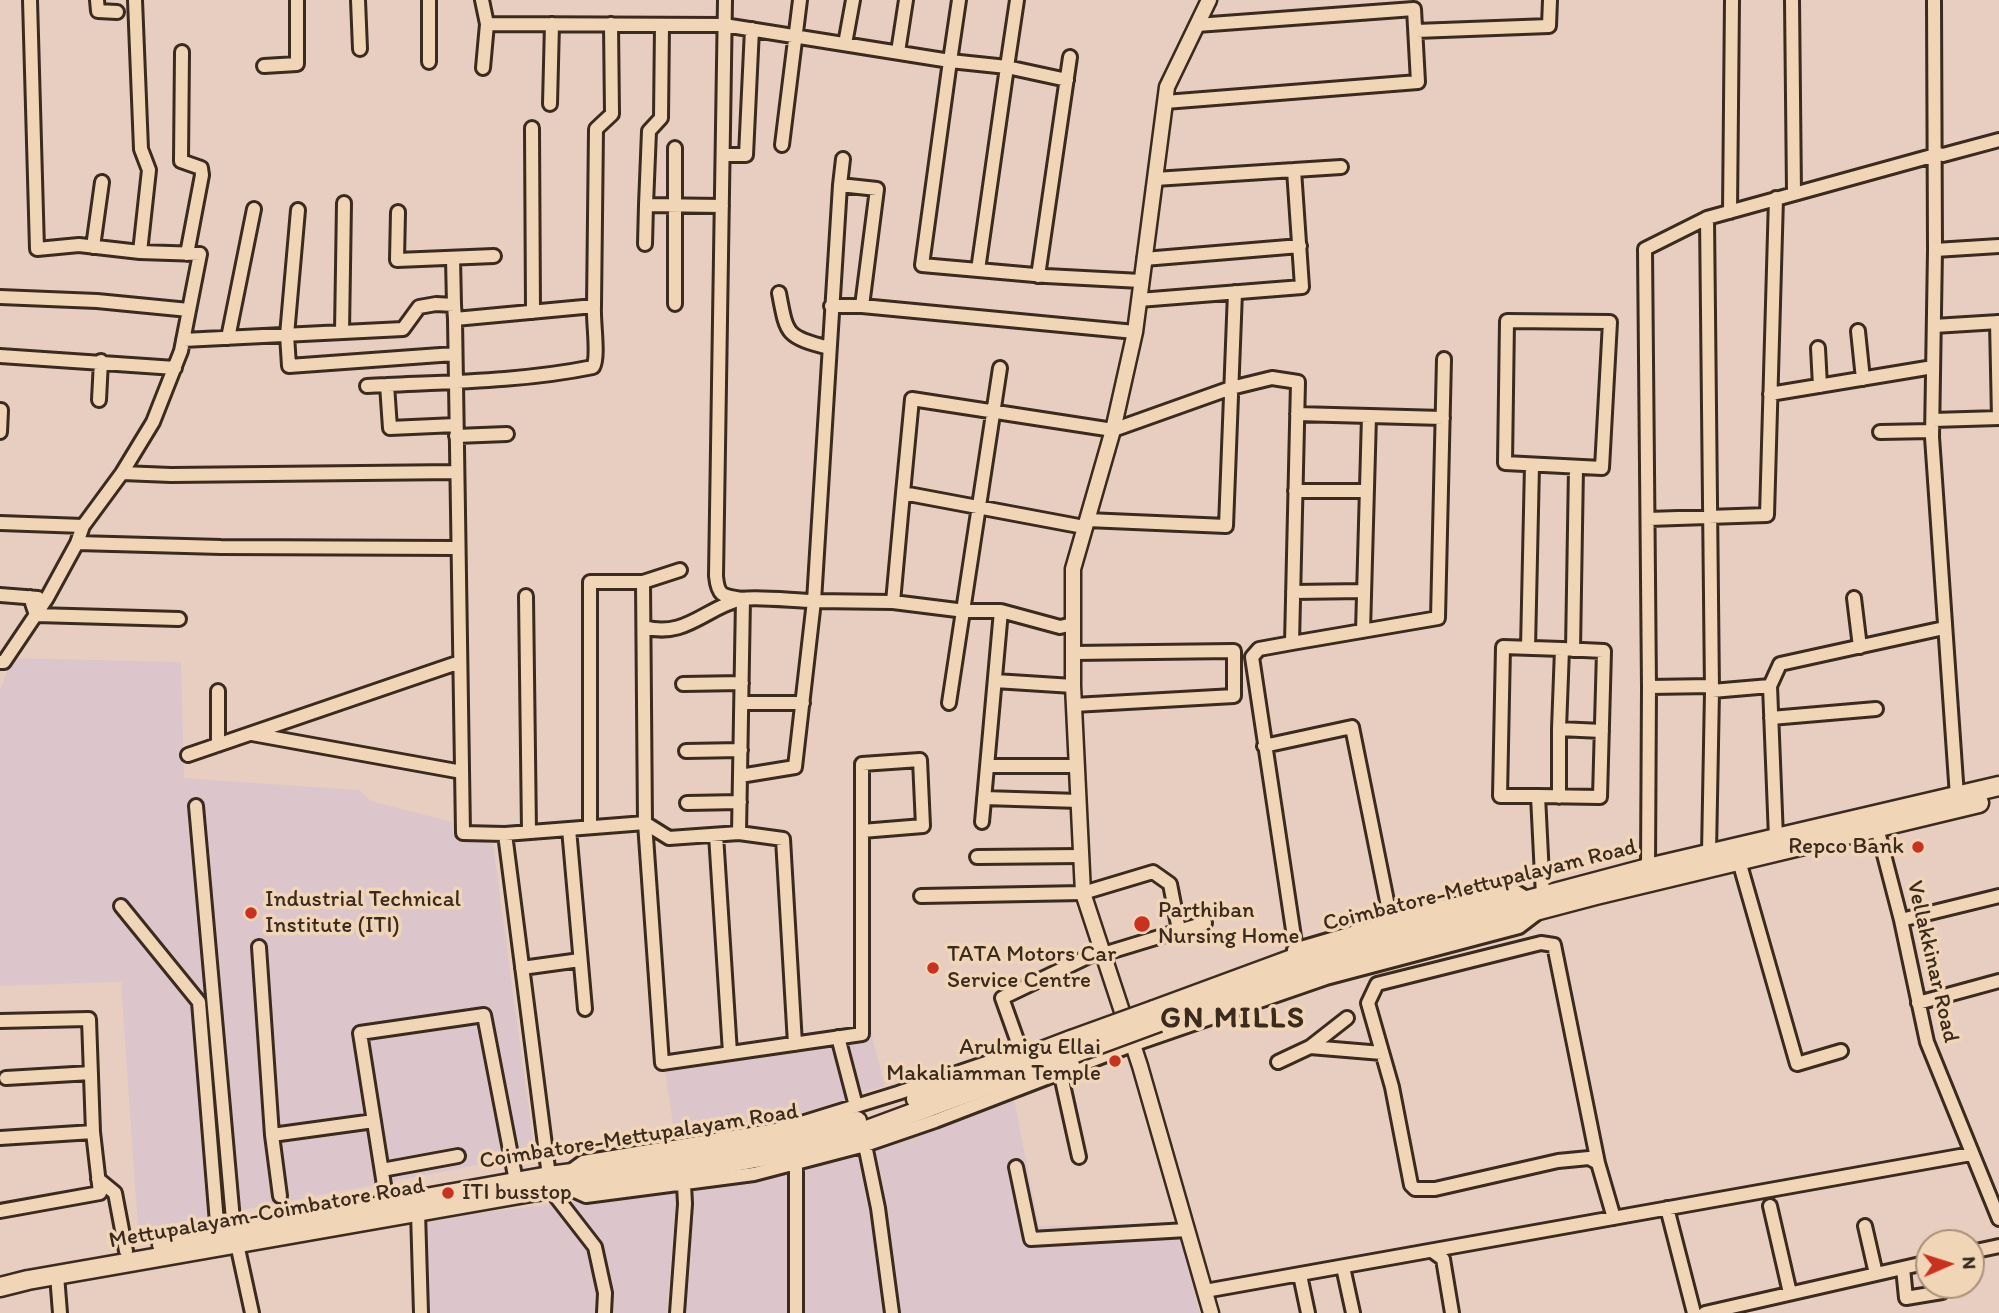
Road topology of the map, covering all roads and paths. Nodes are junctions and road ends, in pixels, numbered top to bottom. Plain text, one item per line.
1 (30, 0) edge
2 (97, 0) edge
3 (135, 0) edge
4 (297, 0) edge
5 (358, 0) edge
6 (429, 0) edge
7 (482, 0) edge
8 (725, 0) edge
9 (800, 0) edge
10 (853, 0) edge
11 (906, 0) edge
12 (959, 0) edge
13 (1017, 0) edge
14 (1209, 0) edge
15 (1550, 0) edge
16 (1732, 0) edge
17 (1792, 0) edge
18 (1934, 0) edge
19 (117, 12) dead end
20 (487, 24) junction
21 (552, 24) junction
22 (611, 24) junction
23 (662, 25) junction
24 (724, 25) junction
25 (1197, 25) junction
26 (752, 29) junction
27 (1416, 31) junction
28 (794, 36) junction
29 (845, 44) junction
30 (360, 49) dead end
31 (182, 52) dead end
32 (898, 52) junction
33 (1070, 57) dead end
34 (950, 61) junction
35 (429, 62) dead end
36 (264, 66) dead end
37 (1006, 67) junction
38 (483, 68) dead end
39 (1067, 80) junction
40 (1165, 102) junction
41 (550, 104) dead end
42 (532, 128) dead end
43 (1999, 138) edge
44 (782, 145) dead end
45 (675, 148) dead end
46 (1936, 154) junction
47 (723, 155) junction
48 (843, 159) dead end
49 (1341, 167) dead end
50 (1294, 170) junction
51 (1155, 179) junction
52 (102, 182) dead end
53 (840, 185) junction
54 (1794, 192) junction
55 (1776, 198) junction
56 (344, 203) dead end
57 (646, 205) junction
58 (675, 205) junction
59 (722, 206) junction
60 (254, 209) dead end
61 (298, 210) dead end
62 (398, 212) dead end
63 (1730, 212) junction
64 (1707, 218) junction
65 (645, 244) dead end
66 (1300, 246) junction
67 (1999, 246) edge
68 (93, 247) junction
69 (1935, 250) junction
70 (140, 252) junction
71 (187, 254) junction
72 (495, 257) dead end
73 (453, 258) junction
74 (1144, 259) junction
75 (978, 270) junction
76 (1038, 276) junction
77 (1141, 281) junction
78 (1235, 292) junction
79 (779, 293) dead end
80 (0, 297) edge
81 (1139, 300) junction
82 (675, 304) dead end
83 (454, 305) junction
84 (594, 306) junction
85 (831, 306) junction
86 (862, 306) junction
87 (189, 310) junction
88 (533, 312) junction
89 (455, 319) junction
90 (1998, 322) edge
91 (1934, 326) junction
92 (1858, 331) dead end
93 (342, 332) junction
94 (1135, 332) junction
95 (287, 335) junction
96 (228, 338) junction
97 (183, 340) junction
98 (829, 348) junction
99 (1818, 348) dead end
100 (454, 354) junction
101 (0, 356) edge
102 (1444, 359) dead end
103 (1237, 360) dead end
104 (101, 361) junction
105 (1933, 367) junction
106 (175, 368) junction
107 (1000, 368) dead end
108 (1863, 379) junction
109 (455, 381) junction
110 (387, 385) junction
111 (367, 386) dead end
112 (1820, 386) junction
113 (1231, 388) junction
114 (1770, 394) junction
115 (99, 400) dead end
116 (1, 410) edge
117 (994, 411) junction
118 (1297, 414) junction
119 (1369, 416) junction
120 (1443, 418) junction
121 (1932, 426) junction
122 (1113, 430) junction
123 (456, 431) junction
124 (0, 432) edge
125 (1880, 432) dead end
126 (507, 433) dead end
127 (1532, 465) junction
128 (1576, 467) junction
129 (457, 472) junction
130 (122, 473) junction
131 (1295, 491) junction
132 (1367, 491) junction
133 (903, 493) junction
134 (977, 507) junction
135 (1710, 517) junction
136 (1648, 519) junction
137 (0, 523) edge
138 (1086, 523) junction
139 (83, 537) junction
140 (458, 548) junction
141 (680, 570) dead end
142 (643, 582) junction
143 (1364, 591) junction
144 (1293, 592) junction
145 (0, 596) edge
146 (526, 596) dead end
147 (30, 597) junction
148 (47, 598) junction
149 (1854, 598) dead end
150 (743, 599) junction
151 (814, 601) junction
152 (893, 602) junction
153 (965, 611) junction
154 (1001, 611) junction
155 (36, 615) junction
156 (179, 619) dead end
157 (1073, 624) junction
158 (644, 627) junction
159 (1944, 628) junction
160 (1363, 631) junction
161 (1292, 643) junction
162 (1860, 647) junction
163 (1528, 648) junction
164 (1568, 650) junction
165 (1073, 653) junction
166 (0, 662) edge
167 (460, 662) junction
168 (995, 681) junction
169 (742, 683) junction
170 (683, 684) dead end
171 (1073, 686) junction
172 (1770, 686) junction
173 (1649, 687) junction
174 (1712, 689) junction
175 (218, 691) dead end
176 (741, 703) junction
177 (803, 703) junction
178 (949, 703) dead end
179 (1074, 705) junction
180 (1876, 709) dead end
181 (1771, 718) junction
182 (1559, 729) junction
183 (1602, 731) junction
184 (252, 733) junction
185 (218, 745) junction
186 (1265, 746) junction
187 (741, 750) junction
188 (686, 751) dead end
189 (188, 755) dead end
190 (987, 766) junction
191 (1077, 766) junction
192 (462, 772) junction
193 (740, 776) junction
194 (1999, 786) edge
195 (1538, 796) junction
196 (1957, 796) junction
197 (1559, 797) junction
198 (984, 798) junction
199 (1999, 798) edge
200 (1079, 801) junction
201 (740, 802) junction
202 (687, 803) dead end
203 (196, 806) dead end
204 (982, 822) dead end
205 (1876, 822) junction
206 (645, 823) junction
207 (590, 827) junction
208 (569, 829) junction
209 (862, 831) junction
210 (528, 832) junction
211 (739, 833) junction
212 (505, 834) junction
213 (716, 835) junction
214 (1776, 838) junction
215 (1709, 853) junction
216 (1081, 856) junction
217 (977, 857) dead end
218 (1739, 861) junction
219 (1648, 868) junction
220 (1083, 893) junction
221 (920, 896) dead end
222 (1999, 896) edge
223 (1537, 901) junction
224 (121, 906) dead end
225 (1901, 920) junction
226 (1391, 921) junction
227 (1205, 923) dead end
228 (1178, 930) junction
229 (259, 947) dead end
230 (1296, 950) junction
231 (1102, 952) junction
232 (580, 960) junction
233 (522, 968) junction
234 (1999, 981) edge
235 (1917, 1003) junction
236 (584, 1009) dead end
237 (1122, 1016) junction
238 (1347, 1018) dead end
239 (0, 1021) edge
240 (838, 1037) junction
241 (795, 1044) junction
242 (1132, 1045) junction
243 (1310, 1047) junction
244 (1020, 1051) junction
245 (1841, 1051) dead end
246 (730, 1053) junction
247 (1382, 1053) junction
248 (1278, 1062) dead end
249 (1060, 1071) junction
250 (91, 1073) junction
251 (6, 1078) dead end
252 (856, 1106) junction
253 (374, 1121) junction
254 (93, 1132) junction
255 (272, 1135) junction
256 (0, 1138) edge
257 (865, 1145) junction
258 (1971, 1154) junction
259 (458, 1156) dead end
260 (1079, 1157) dead end
261 (1598, 1163) junction
262 (796, 1164) junction
263 (1016, 1167) dead end
264 (382, 1170) junction
265 (98, 1179) junction
266 (516, 1181) junction
267 (558, 1181) junction
268 (684, 1184) junction
269 (280, 1196) dead end
270 (387, 1204) junction
271 (1770, 1206) dead end
272 (1667, 1208) junction
273 (0, 1211) edge
274 (418, 1212) junction
275 (1614, 1218) junction
276 (1999, 1219) edge
277 (1865, 1226) dead end
278 (1187, 1230) junction
279 (230, 1237) junction
280 (126, 1251) junction
281 (1432, 1251) junction
282 (1915, 1265) edge
283 (1343, 1267) junction
284 (1903, 1268) junction
285 (1876, 1274) junction
286 (57, 1275) junction
287 (0, 1276) edge
288 (1300, 1276) junction
289 (0, 1287) edge
290 (1205, 1291) junction
291 (1790, 1293) junction
292 (1915, 1296) edge
293 (60, 1313) edge
294 (252, 1313) edge
295 (421, 1313) edge
296 (604, 1313) edge
297 (677, 1313) edge
298 (796, 1313) edge
299 (892, 1313) edge
300 (1211, 1313) edge
301 (1308, 1313) edge
302 (1353, 1313) edge
303 (1452, 1313) edge
304 (1693, 1313) edge
305 (1704, 1313) edge

1 - 68 street
2 - 19 street
3 - 70 street
4 - 36 street
5 - 30 street
6 - 35 street
7 - 20 street
8 - 24 street
9 - 28 street
10 - 29 street
11 - 32 street
12 - 34 street
13 - 37 street
14 - 25 main road
15 - 27 street
16 - 63 street
17 - 54 street
18 - 46 street
20 - 21 street
20 - 38 street
21 - 22 street
21 - 41 street
22 - 23 street
22 - 84 street
23 - 24 street
23 - 57 street
24 - 26 street
24 - 47 street
25 - 27 street
25 - 40 main road
26 - 28 street
26 - 47 street
27 - 40 street
28 - 29 street
28 - 44 street
29 - 32 street
31 - 71 street
32 - 34 street
33 - 39 street
34 - 37 street
34 - 75 street
37 - 39 street
37 - 75 street
39 - 76 street
40 - 51 main road
42 - 88 street
43 - 46 street
45 - 58 street
46 - 54 street
46 - 69 street
47 - 59 street
48 - 53 street
49 - 50 street
50 - 51 street
50 - 66 street
51 - 74 main road
52 - 68 street
53 - 85 street
53 - 86 street
54 - 55 street
55 - 63 street
55 - 114 street
56 - 93 street
57 - 58 street
57 - 65 street
58 - 59 street
58 - 82 street
59 - 150 street
60 - 96 street
61 - 95 street
62 - 73 street
63 - 64 street
64 - 135 street
64 - 136 street
66 - 74 street
66 - 78 street
67 - 69 street
68 - 70 street
69 - 91 street
70 - 71 street
71 - 87 street
72 - 73 street
73 - 83 street
74 - 77 main road
75 - 76 street
76 - 77 street
77 - 81 main road
78 - 81 street
78 - 113 street
79 - 98 street
80 - 87 street
81 - 94 main road
83 - 89 street
83 - 93 street
84 - 88 street
84 - 109 street
85 - 86 street
85 - 98 street
86 - 94 street
87 - 97 street
88 - 89 street
89 - 100 street
90 - 91 street
90 - 121 street
91 - 105 street
92 - 108 street
93 - 95 street
94 - 122 main road
95 - 96 street
95 - 100 street
96 - 97 street
97 - 106 street
98 - 151 street
99 - 112 street
100 - 109 street
101 - 104 street
102 - 120 street
103 - 113 street
104 - 106 street
104 - 115 street
105 - 108 street
105 - 121 street
106 - 130 street
107 - 117 street
108 - 112 street
109 - 110 street
109 - 123 street
110 - 111 street
110 - 123 street
112 - 114 street
113 - 118 street
113 - 122 street
113 - 138 street
114 - 135 street
116 - 124 street
117 - 122 street
117 - 133 street
117 - 134 street
118 - 119 street
118 - 131 street
119 - 120 street
119 - 132 street
120 - 160 street
121 - 125 street
121 - 159 street
122 - 138 main road
123 - 126 street
123 - 129 street
127 - 128 street
127 - 128 street
127 - 163 street
128 - 164 street
129 - 130 street
129 - 140 street
130 - 139 street
131 - 132 street
131 - 144 street
132 - 143 street
133 - 134 street
133 - 152 street
134 - 138 street
134 - 153 street
135 - 136 street
135 - 174 street
136 - 173 street
137 - 139 street
138 - 157 main road
139 - 140 street
139 - 148 street
140 - 167 street
141 - 142 street
142 - 158 street
142 - 207 street
143 - 144 street
143 - 160 street
144 - 161 street
145 - 147 street
146 - 210 street
147 - 148 street
147 - 155 street
148 - 155 street
149 - 162 street
150 - 151 street
150 - 158 street
150 - 169 street
151 - 152 street
151 - 177 street
152 - 153 street
153 - 154 street
153 - 178 street
154 - 157 street
154 - 168 street
155 - 156 street
155 - 166 street
157 - 165 main road
158 - 206 street
159 - 162 street
159 - 196 street
160 - 161 street
161 - 186 street
162 - 172 street
163 - 164 street
163 - 195 street
164 - 182 street
164 - 183 street
165 - 171 main road
165 - 179 street
167 - 184 street
167 - 192 street
168 - 171 street
168 - 190 street
169 - 170 street
169 - 176 street
171 - 179 main road
172 - 174 street
172 - 181 street
173 - 174 street
173 - 219 street
174 - 215 street
175 - 185 street
176 - 177 street
176 - 187 street
177 - 193 street
179 - 191 main road
180 - 181 street
181 - 214 street
182 - 183 street
182 - 197 street
183 - 197 street
184 - 185 street
184 - 192 street
185 - 189 street
186 - 226 street
186 - 230 street
187 - 188 street
187 - 193 street
190 - 191 street
190 - 198 street
191 - 200 main road
192 - 212 street
193 - 201 street
194 - 196 highway, Coimbatore-Mettupalayam Road
195 - 197 street
195 - 223 street
196 - 205 highway, Coimbatore-Mettupalayam Road
198 - 200 street
198 - 204 street
199 - 205 highway, Mettupalayam-Coimbatore Road
200 - 216 main road
201 - 202 street
201 - 211 street
203 - 279 street
205 - 214 highway, Coimbatore-Mettupalayam Road
205 - 218 highway, Mettupalayam-Coimbatore Road
205 - 225 street, Vellakkinar Road
206 - 207 street
206 - 213 street
206 - 246 street
207 - 208 street
208 - 210 street
208 - 232 street
209 - 209 street
209 - 240 street
210 - 212 street
211 - 213 street
211 - 241 street
212 - 233 street
213 - 246 street
214 - 215 highway, Coimbatore-Mettupalayam Road
215 - 219 highway, Coimbatore-Mettupalayam Road
216 - 217 street
216 - 220 main road
218 - 223 highway, Mettupalayam-Coimbatore Road
218 - 245 street
219 - 223 highway, Coimbatore-Mettupalayam Road
220 - 221 street
220 - 228 street
220 - 231 main road
222 - 225 street
223 - 226 street
223 - 242 street
223 - 267 highway, Mettupalayam-Coimbatore Road, bridge
224 - 279 street
225 - 235 street, Vellakkinar Road
226 - 230 street
227 - 228 street
228 - 231 street
229 - 255 street
230 - 237 street
231 - 237 main road
231 - 244 street
232 - 233 street
232 - 236 street
233 - 267 street
234 - 235 street
235 - 258 street, Vellakkinar Road
237 - 242 main road
237 - 244 street
238 - 243 street
239 - 250 street
240 - 241 street
240 - 252 street
241 - 246 street
242 - 249 street
242 - 278 main road
243 - 247 street
243 - 248 street
244 - 252 street
247 - 261 street
247 - 261 street
249 - 257 street
249 - 260 street
250 - 251 street
250 - 254 street
252 - 267 street
253 - 255 street
253 - 264 street
253 - 266 street
254 - 256 street
254 - 265 street
255 - 269 street
257 - 262 street
257 - 299 street
258 - 272 street
258 - 276 street, Vellakkinar Road
259 - 264 street
261 - 275 street
262 - 268 street
262 - 298 street
263 - 278 street
264 - 270 street
265 - 273 street
265 - 280 street
266 - 267 highway, Coimbatore-Mettupalayam Road
266 - 270 highway, Coimbatore-Mettupalayam Road
267 - 268 street
267 - 274 highway, Mettupalayam-Coimbatore Road
267 - 296 street
268 - 297 street
270 - 279 highway, Coimbatore-Mettupalayam Road
271 - 291 street
272 - 275 street
272 - 304 street
274 - 279 highway, Mettupalayam-Coimbatore Road
274 - 295 street
275 - 281 street
277 - 285 street
278 - 290 main road
279 - 280 highway, Coimbatore-Mettupalayam Road
279 - 286 highway, Mettupalayam-Coimbatore Road
279 - 294 street
280 - 287 highway, Coimbatore-Mettupalayam Road
281 - 283 street
281 - 303 street
282 - 284 street
283 - 288 street
283 - 302 street
284 - 285 street
284 - 292 street
285 - 291 street
286 - 289 highway, Mettupalayam-Coimbatore Road
286 - 293 street
288 - 290 street
288 - 301 street
290 - 300 main road
291 - 305 street

